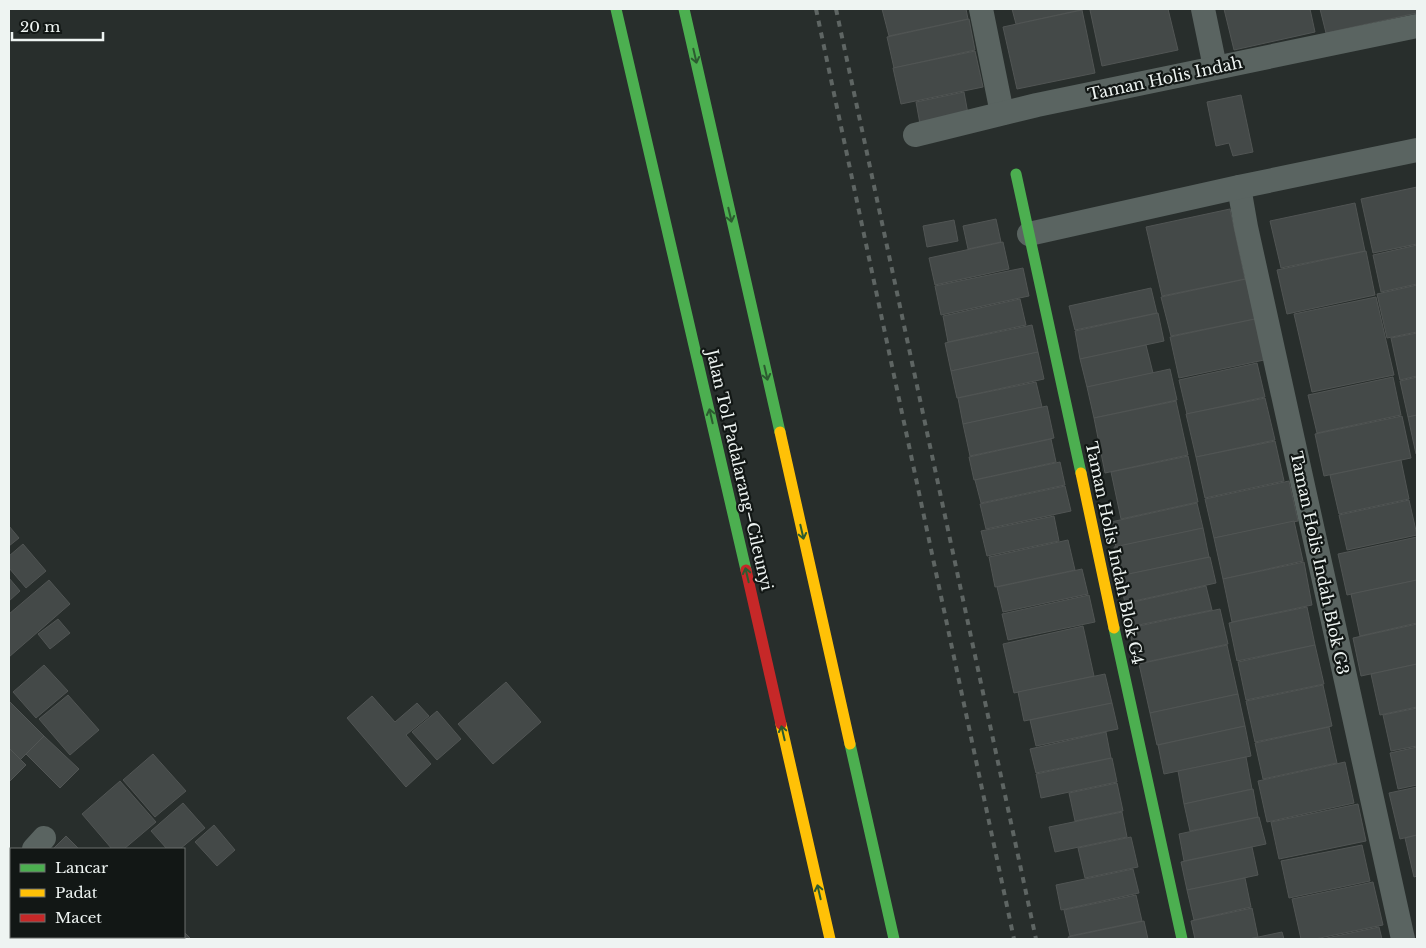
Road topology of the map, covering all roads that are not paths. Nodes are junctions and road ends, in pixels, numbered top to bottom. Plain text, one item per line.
1 (616, 9) edge
2 (684, 9) edge
3 (980, 9) edge
4 (1204, 9) edge
5 (1417, 26) edge
6 (1216, 67) junction
7 (1002, 113) junction
8 (915, 135) dead end
9 (1417, 150) edge
10 (1016, 174) dead end
11 (1239, 187) junction
12 (1029, 234) junction
13 (830, 939) edge
14 (894, 939) edge
15 (1182, 939) edge
16 (1403, 939) edge

13 -> 1 main road, Jalan Tol Padalarang–Cileunyi
2 -> 14 main road
3 - 7 street
4 - 6 street
5 - 6 street, Taman Holis Indah
6 - 7 street, Taman Holis Indah
7 - 8 street, Taman Holis Indah
9 - 11 street
10 - 12 main road, Taman Holis Indah Blok G4
11 - 12 street
11 - 16 street, Taman Holis Indah Blok G3
12 - 15 main road, Taman Holis Indah Blok G4

